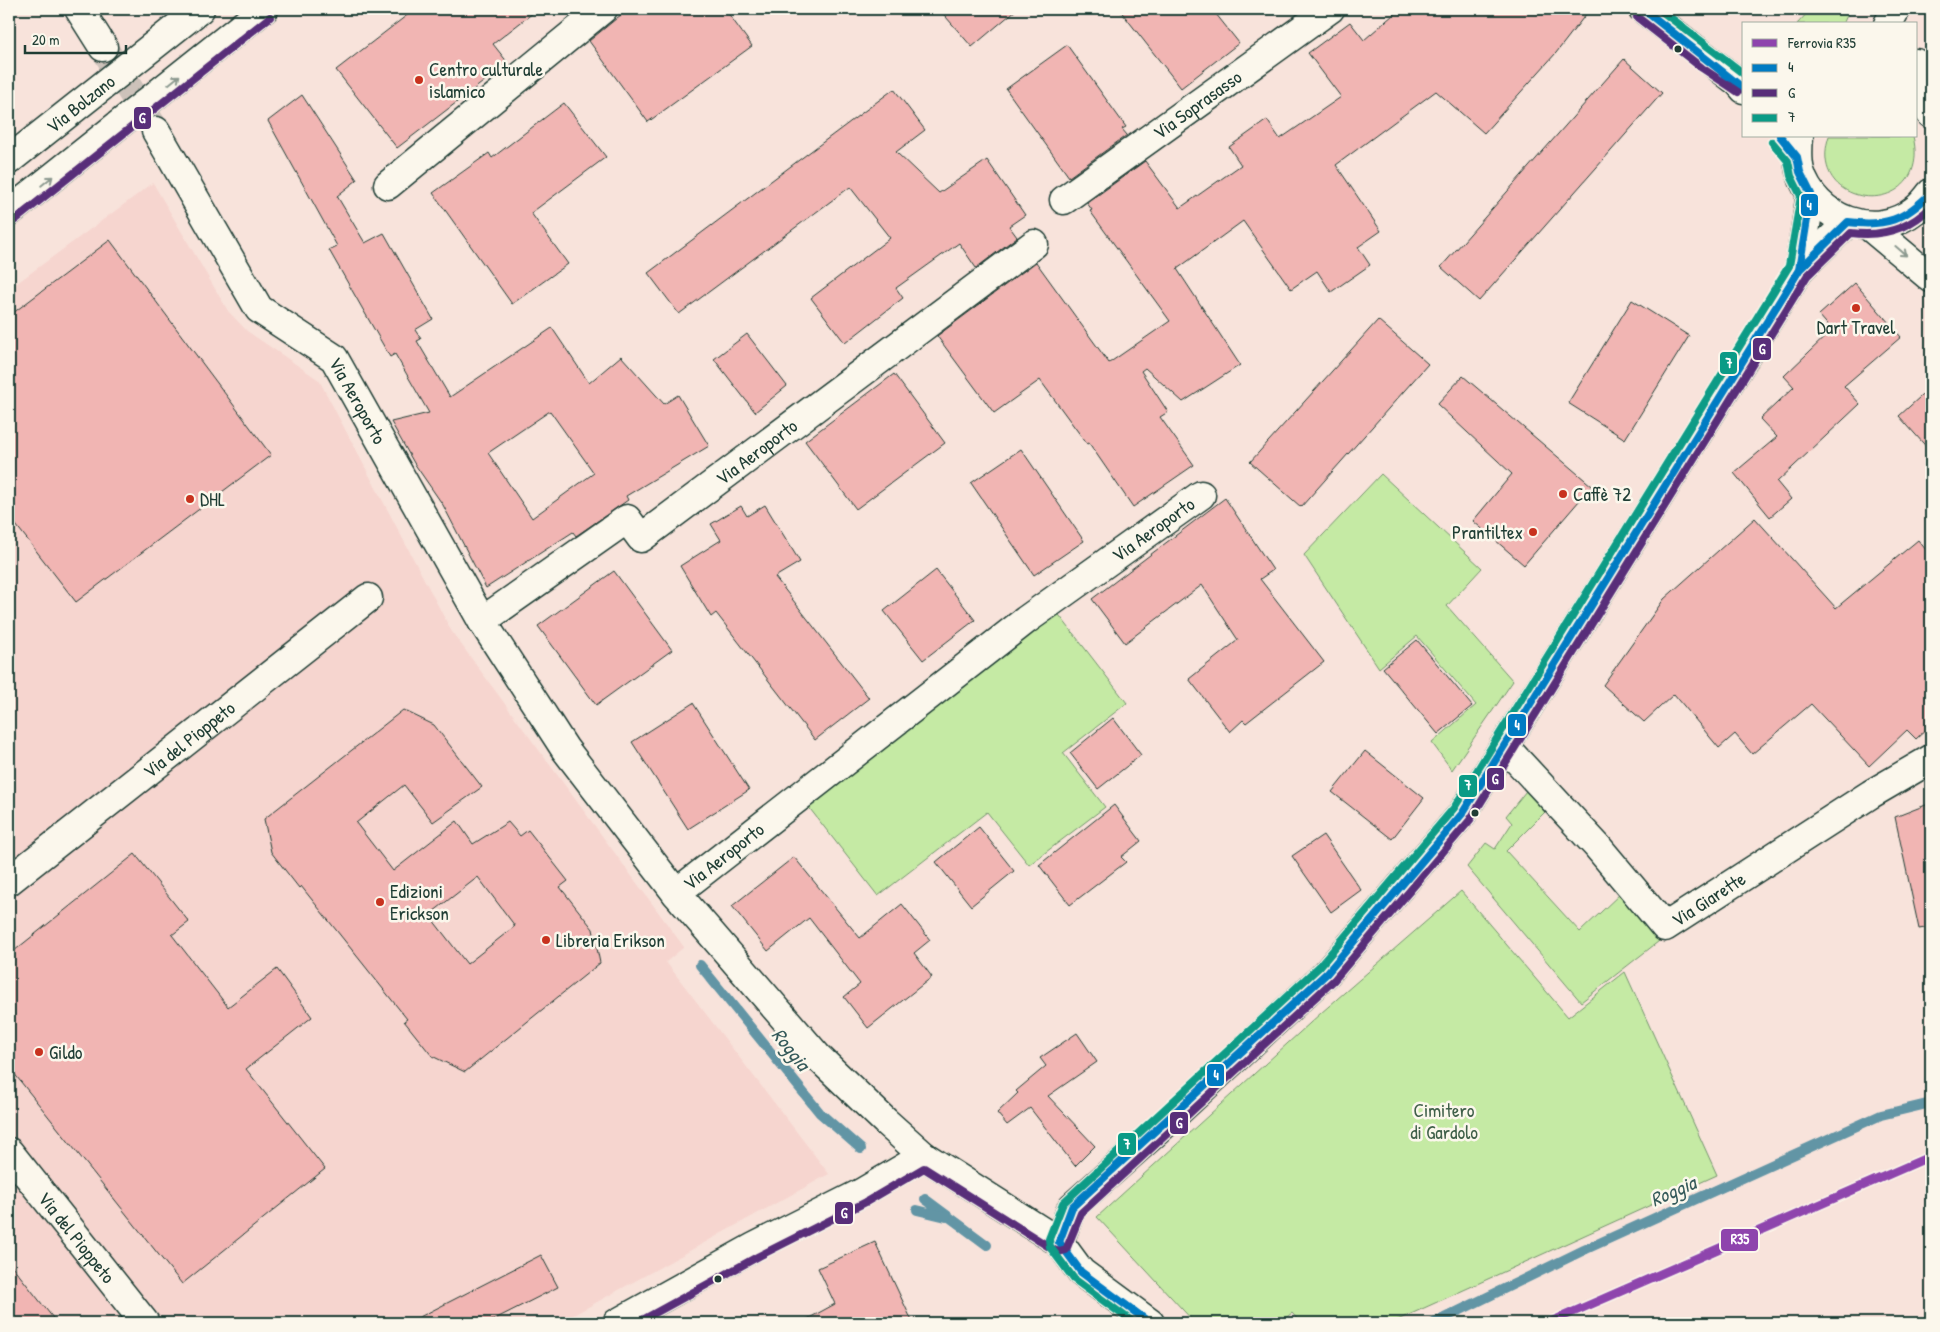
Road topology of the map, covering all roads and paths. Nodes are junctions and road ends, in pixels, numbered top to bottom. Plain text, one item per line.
1 (79, 9) edge
2 (200, 9) edge
3 (264, 9) edge
4 (603, 9) edge
5 (1330, 9) edge
6 (1643, 9) edge
7 (1896, 9) edge
8 (1906, 9) edge
9 (1889, 22) edge
10 (1909, 22) edge
11 (103, 47) tunnel mouth
12 (1918, 74) edge
13 (1742, 86) edge
14 (1924, 105) edge
15 (156, 131) tunnel mouth
16 (1783, 138) edge
17 (1798, 147) edge
18 (9, 160) edge
19 (388, 185) dead end
20 (1931, 193) edge
21 (1811, 194) junction
22 (1064, 200) dead end
23 (9, 212) edge
24 (1858, 224) junction
25 (1034, 244) dead end
26 (1799, 270) junction
27 (1931, 278) edge
28 (1201, 494) dead end
29 (368, 598) dead end
30 (482, 621) junction
31 (1504, 746) junction
32 (1931, 759) edge
33 (9, 881) edge
34 (676, 893) junction
35 (9, 1152) edge
36 (924, 1156) junction
37 (1059, 1242) junction
38 (145, 1323) edge
39 (617, 1323) edge
40 (1150, 1323) edge

1 - 11 street
2 - 18 street, Via Bolzano
23 -> 3 street
4 - 19 street
5 - 22 street, Via Soprasasso
6 - 13 street
7 - 9 street
8 - 10 street
12 - 14 street
15 - 30 street, Via Aeroporto
16 - 17 street
17 - 21 street
20 - 24 street
21 - 24 street
21 - 26 street
24 - 26 street
24 -> 27 street
25 - 30 street, Via Aeroporto
26 - 31 street
28 - 34 street, Via Aeroporto
29 - 33 street, Via del Pioppeto
30 - 34 street, Via Aeroporto
31 - 32 street, Via Giarette
31 - 37 street
34 - 36 street, Via Aeroporto
35 - 38 street, Via del Pioppeto
36 - 37 street, Via Aeroporto
36 - 39 street
37 - 40 street, Via Aeroporto

